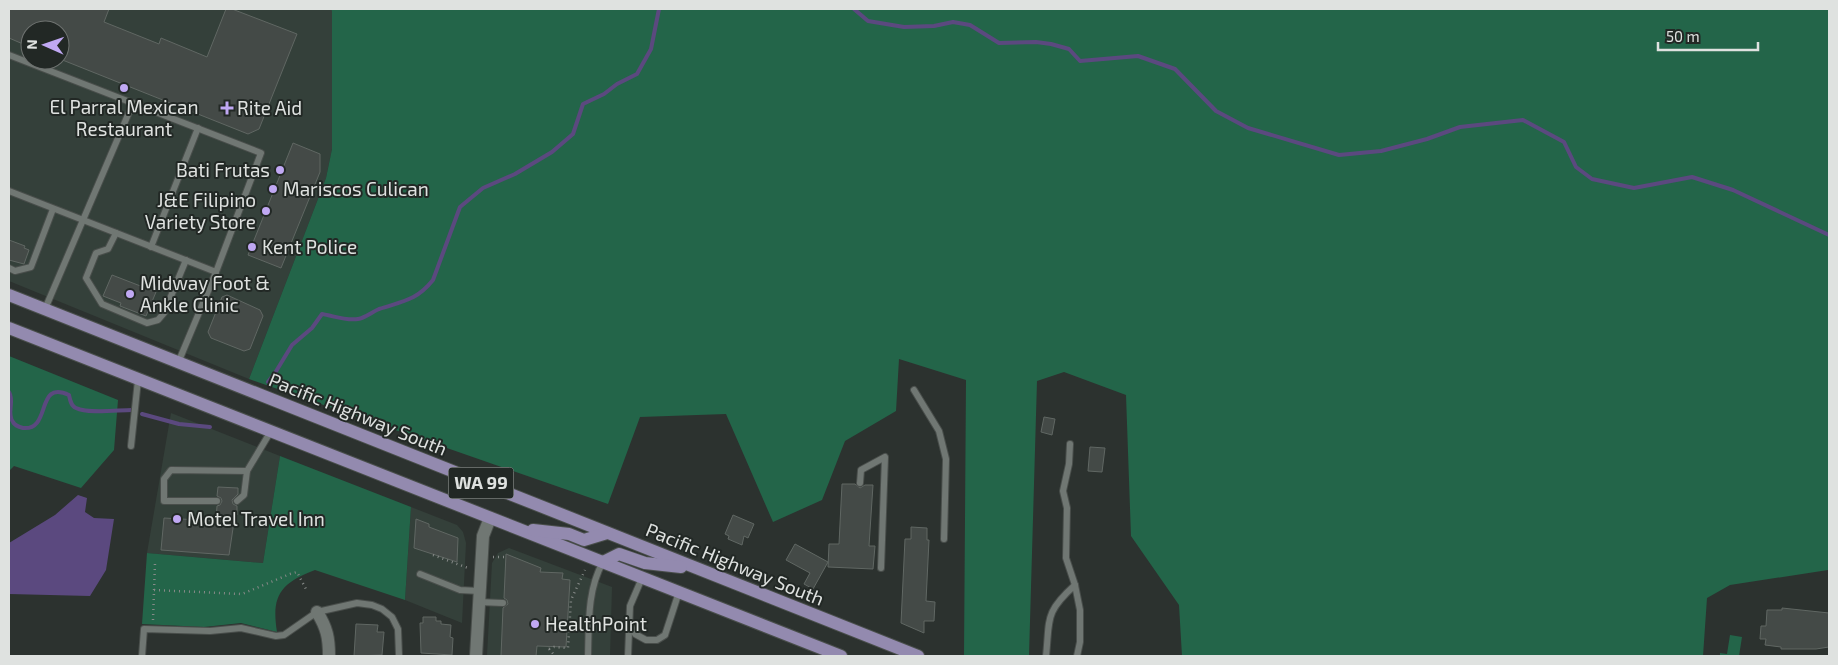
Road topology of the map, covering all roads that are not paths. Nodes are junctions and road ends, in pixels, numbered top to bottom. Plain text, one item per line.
1 (9, 55) edge
2 (133, 103) junction
3 (198, 128) junction
4 (9, 191) edge
5 (53, 209) junction
6 (83, 221) junction
7 (116, 233) junction
8 (151, 247) junction
9 (186, 260) junction
10 (9, 268) edge
11 (216, 272) junction
12 (9, 295) edge
13 (45, 309) junction
14 (9, 328) edge
15 (178, 363) junction
16 (138, 380) junction
17 (914, 390) dead end
18 (271, 432) junction
19 (1070, 444) dead end
20 (131, 446) dead end
21 (247, 471) junction
22 (860, 483) dead end
23 (217, 502) dead end
24 (237, 502) dead end
25 (490, 518) junction
26 (516, 528) junction
27 (607, 533) junction
28 (944, 539) dead end
29 (602, 562) junction
30 (881, 568) dead end
31 (696, 569) junction
32 (420, 574) dead end
33 (642, 578) junction
34 (1075, 585) junction
35 (679, 592) junction
36 (479, 596) junction
37 (504, 603) dead end
38 (317, 612) junction
39 (629, 622) junction
40 (142, 656) edge
41 (329, 656) edge
42 (400, 656) edge
43 (476, 656) edge
44 (588, 656) edge
45 (628, 656) edge
46 (842, 656) edge
47 (918, 656) edge
48 (1046, 656) edge
49 (1077, 656) edge

1 - 2 lane
2 - 3 lane
2 - 6 lane
3 - 8 lane
3 - 11 lane
4 - 5 lane
5 - 6 lane
5 - 10 lane
6 - 7 lane
6 - 13 lane
7 - 8 lane
7 - 9 lane
8 - 9 lane
9 - 11 lane
11 - 15 lane
12 - 13 main road, Pacific Highway South / WA 99
13 - 15 main road, Pacific Highway South / WA 99
14 - 16 main road, WA 99
15 - 27 main road, Pacific Highway South / WA 99
16 - 18 main road, WA 99
16 - 20 lane
17 - 28 lane
18 - 21 lane
18 - 25 main road, WA 99
19 - 34 lane
21 - 23 lane
21 - 24 lane
22 - 30 lane
25 - 26 main road, WA 99
25 - 36 street
26 - 27 main road
26 - 29 main road, WA 99
27 - 31 main road, Pacific Highway South / WA 99
29 - 31 main road
29 - 33 main road, WA 99
29 - 44 lane
31 - 47 main road, Pacific Highway South / WA 99
32 - 36 lane
33 - 35 main road, WA 99
33 - 39 lane
34 - 48 lane
34 - 49 lane
35 - 39 lane
35 - 46 main road, WA 99
36 - 37 lane
36 - 43 street
38 - 40 lane
38 - 41 street
38 - 42 lane
39 - 45 lane

